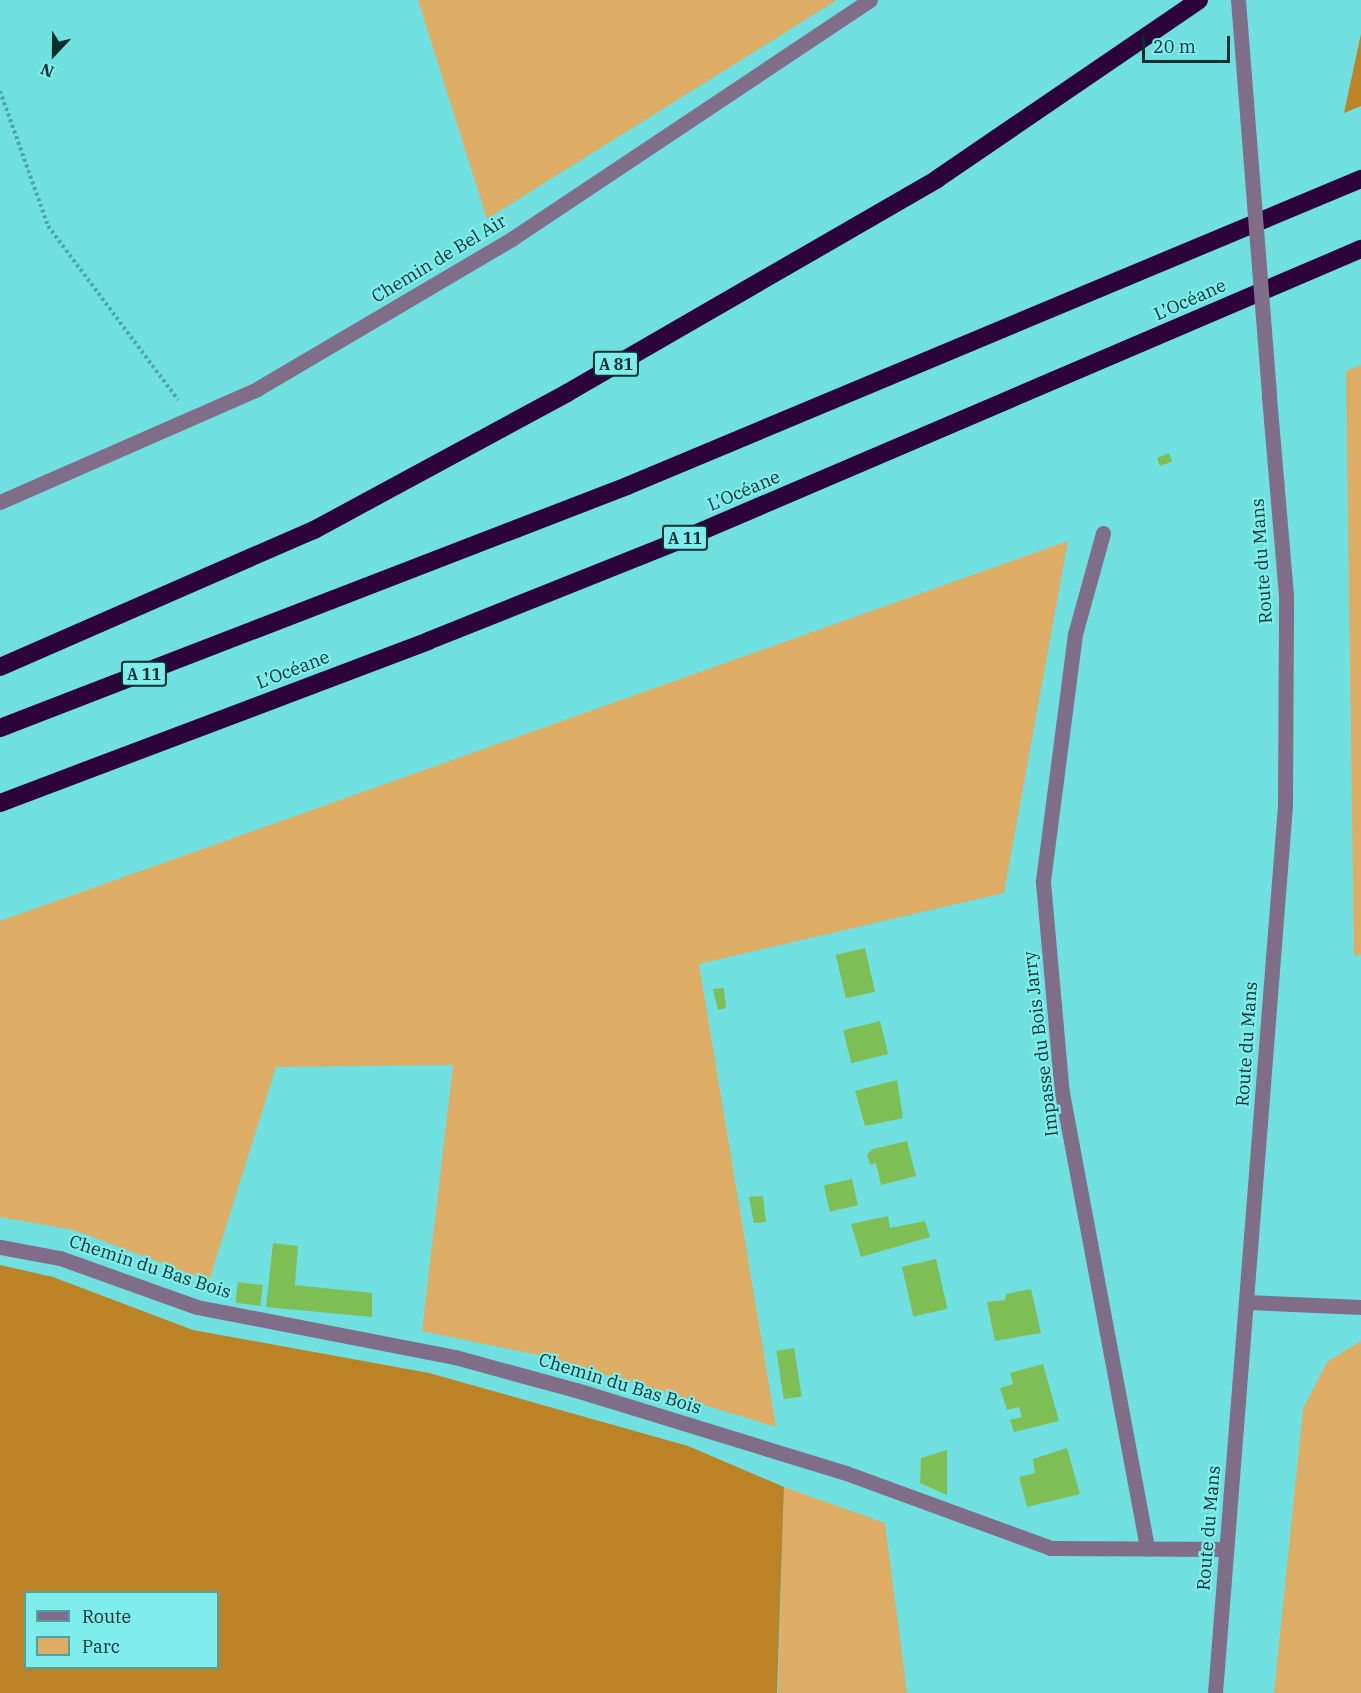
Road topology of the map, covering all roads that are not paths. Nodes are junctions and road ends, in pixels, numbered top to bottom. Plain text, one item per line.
1 (870, 0) edge
2 (1198, 0) edge
3 (1238, 0) edge
4 (1361, 179) edge
5 (1361, 249) edge
6 (0, 501) edge
7 (1103, 533) dead end
8 (0, 667) edge
9 (0, 728) edge
10 (0, 803) edge
11 (0, 1247) edge
12 (1247, 1302) junction
13 (1361, 1307) edge
14 (1147, 1548) junction
15 (1226, 1549) junction
16 (1215, 1693) edge

1 - 6 street, Chemin de Bel Air
2 - 8 highway, A 81
3 - 12 street, Route du Mans, bridge
4 - 9 highway, A 11
5 - 10 highway, L’Océane / A 11
7 - 14 street, Impasse du Bois Jarry
11 - 14 street, Chemin du Bas Bois
12 - 13 street
12 - 15 street, Route du Mans
14 - 15 street, Chemin du Bas Bois
15 - 16 street, Route du Mans

